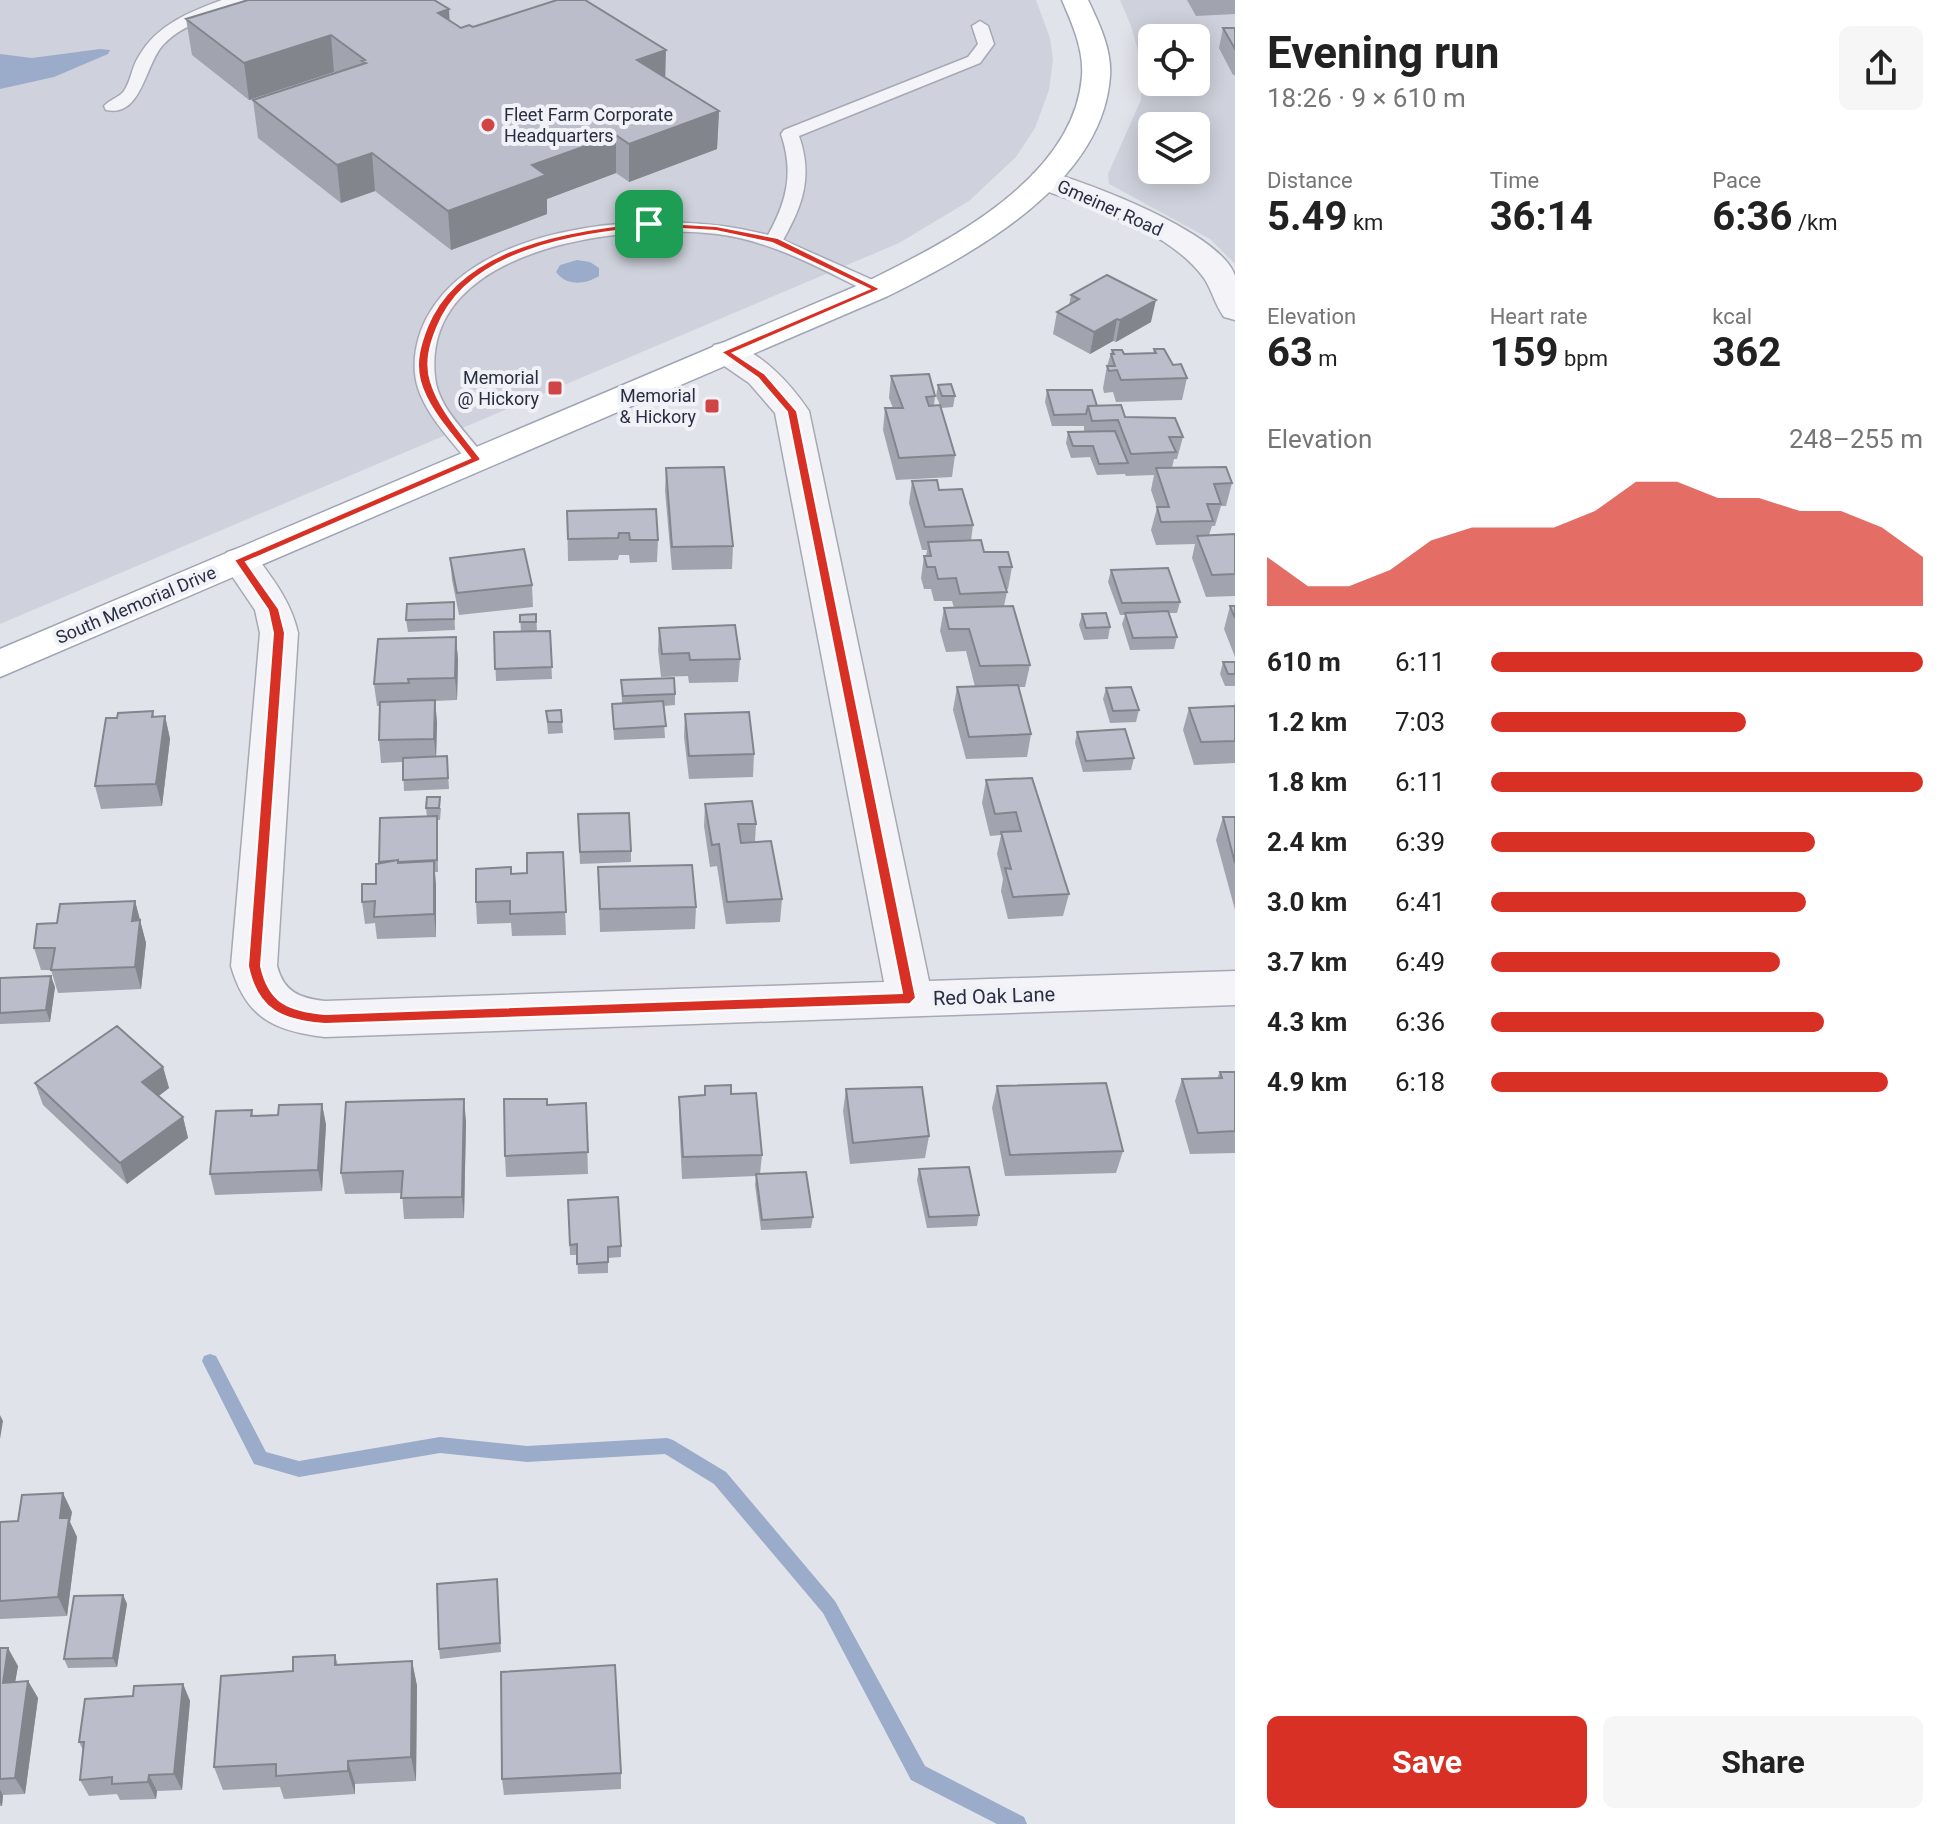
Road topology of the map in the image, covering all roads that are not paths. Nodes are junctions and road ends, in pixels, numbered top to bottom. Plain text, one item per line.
1 (237, 0) edge
2 (1075, 0) edge
3 (980, 26) dead end
4 (112, 106) dead end
5 (1044, 180) junction
6 (774, 240) junction
7 (877, 289) junction
8 (1235, 310) edge
9 (726, 352) junction
10 (476, 459) junction
11 (240, 560) junction
12 (0, 664) edge
13 (1235, 988) edge
14 (910, 998) junction

1 - 4 lane
2 - 5 main road, South Memorial Drive
3 - 6 lane
5 - 7 main road, South Memorial Drive
5 - 8 street, Gmeiner Road
6 - 7 lane
6 - 10 lane
7 - 9 main road, South Memorial Drive
9 - 10 main road, South Memorial Drive
9 - 14 street
10 - 11 main road, South Memorial Drive
11 - 12 main road, South Memorial Drive
11 - 14 street, Red Oak Lane
13 - 14 street, Red Oak Lane

